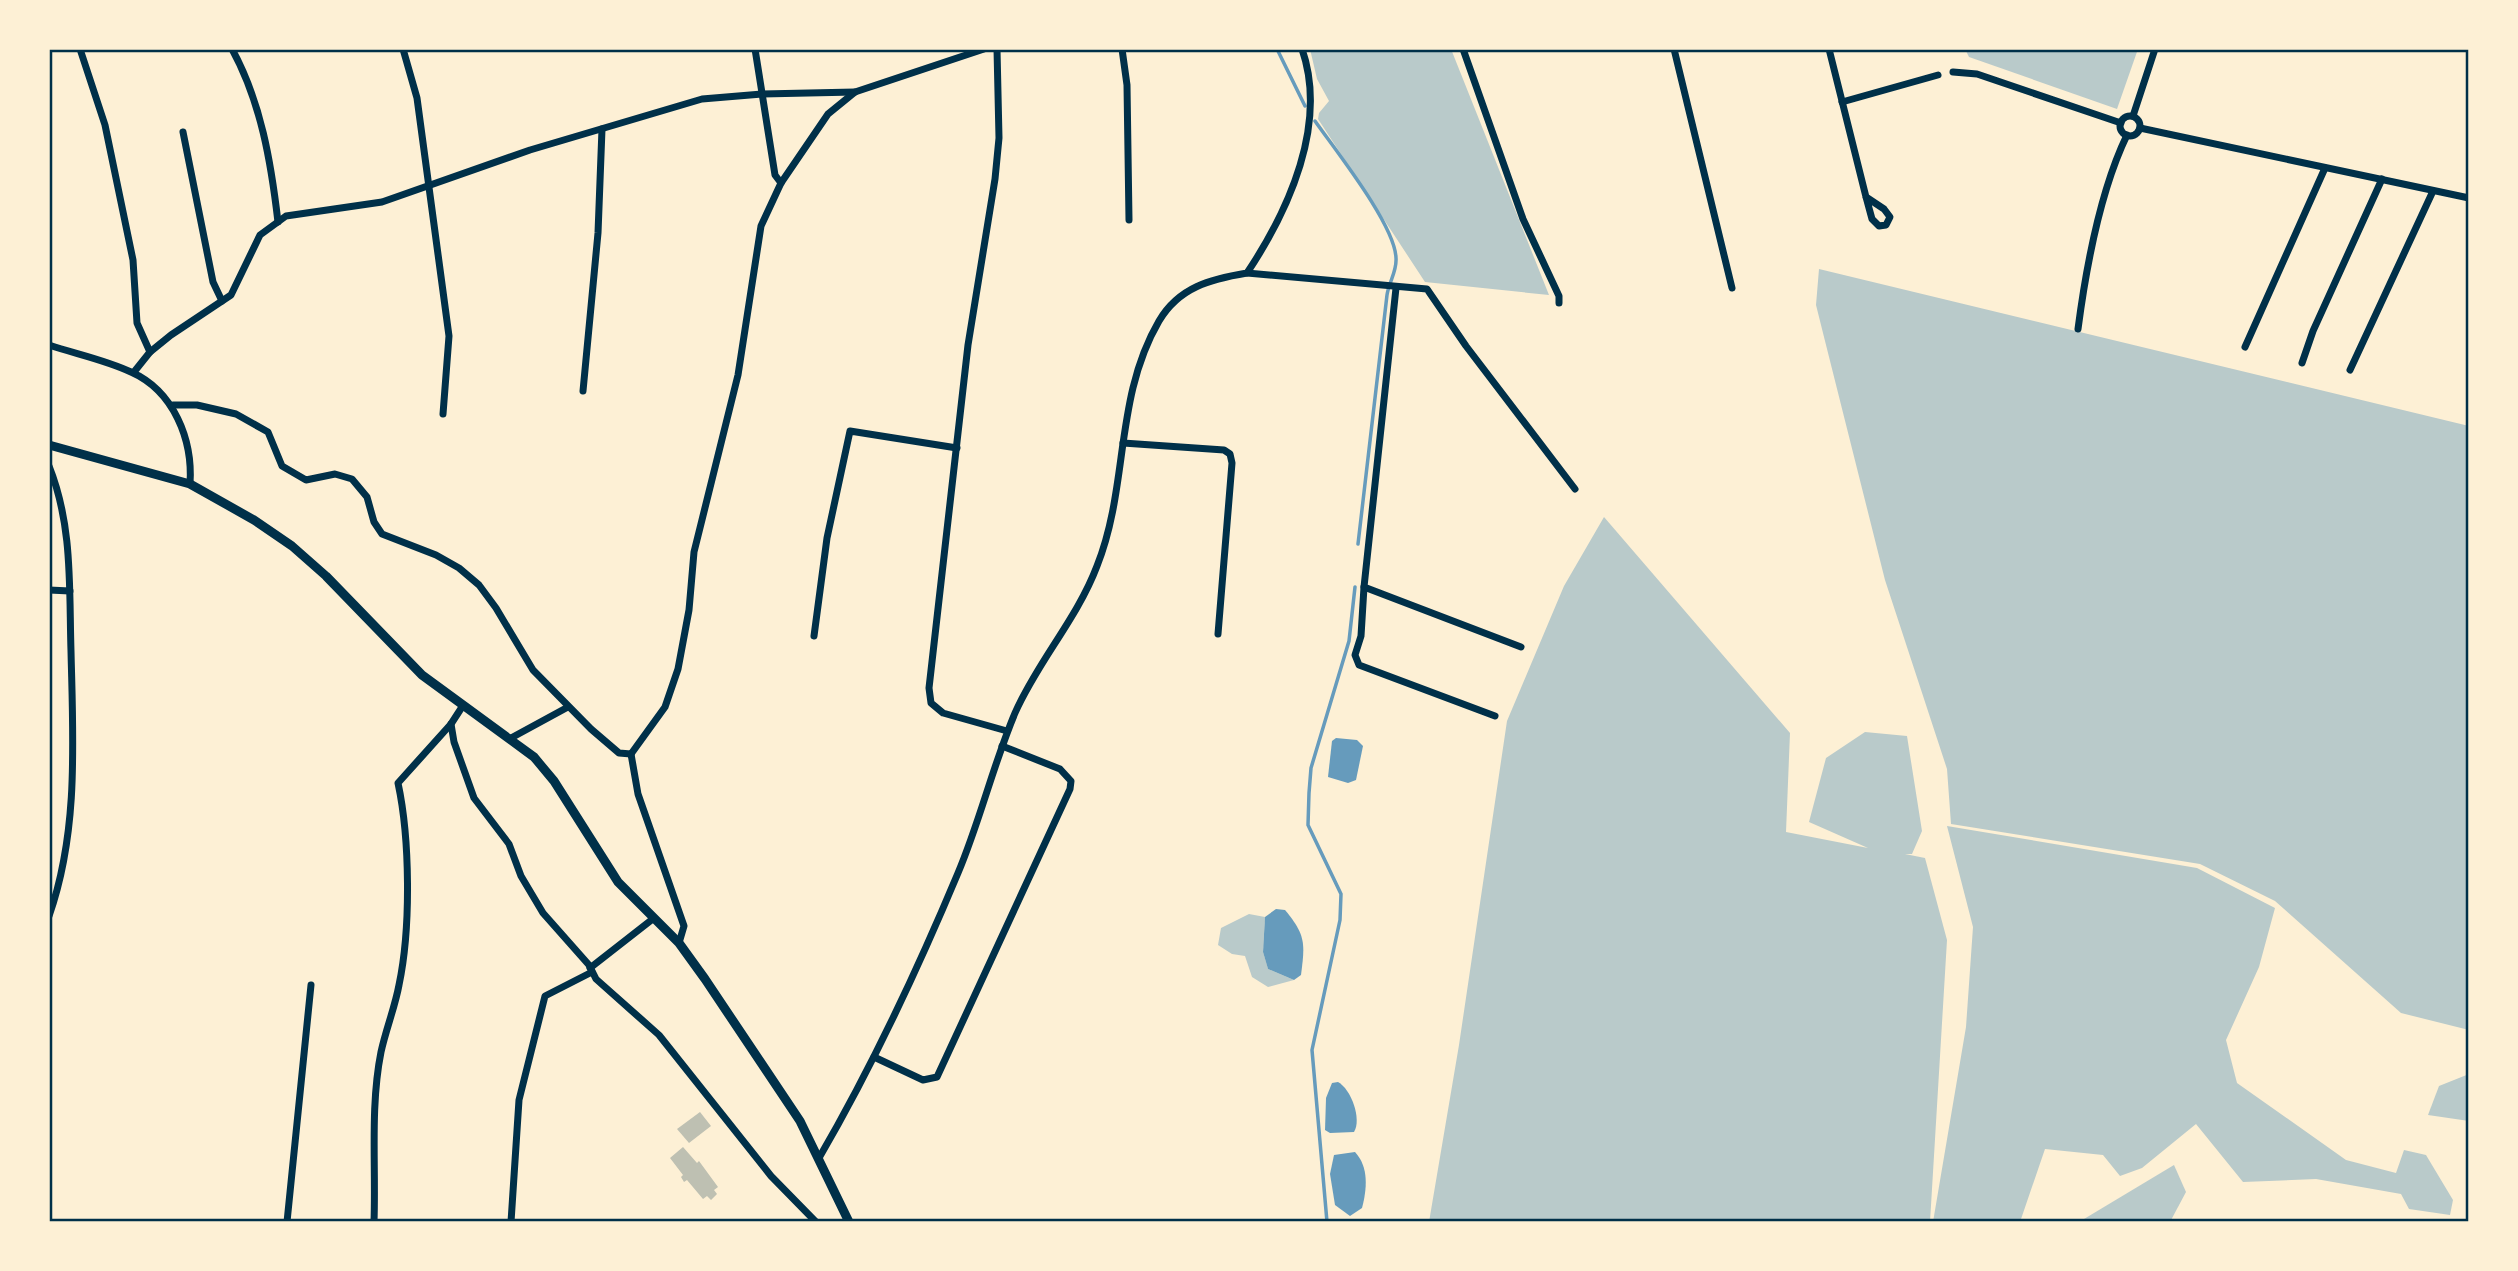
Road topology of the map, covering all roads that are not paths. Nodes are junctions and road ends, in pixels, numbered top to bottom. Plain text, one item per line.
1 (80, 49) edge
2 (232, 49) edge
3 (403, 49) edge
4 (755, 49) edge
5 (984, 49) edge
6 (997, 49) edge
7 (1122, 49) edge
8 (1302, 49) edge
9 (1463, 49) edge
10 (1674, 49) edge
11 (1829, 49) edge
12 (2155, 49) edge
13 (1953, 72) dead end
14 (1938, 75) dead end
15 (855, 92) junction
16 (762, 94) junction
17 (1842, 102) junction
18 (2133, 116) junction
19 (2121, 122) junction
20 (2140, 128) junction
21 (602, 129) junction
22 (183, 132) dead end
23 (2127, 135) junction
24 (2325, 168) junction
25 (2382, 179) junction
26 (780, 183) junction
27 (430, 186) junction
28 (2432, 191) junction
29 (1866, 197) dead end
30 (2469, 198) edge
31 (1129, 220) dead end
32 (278, 222) junction
33 (1247, 272) junction
34 (1394, 288) junction
35 (1732, 288) dead end
36 (222, 301) junction
37 (1559, 303) dead end
38 (2078, 329) dead end
39 (49, 345) edge
40 (2245, 348) dead end
41 (150, 352) junction
42 (2302, 363) dead end
43 (2350, 370) dead end
44 (134, 372) junction
45 (583, 391) dead end
46 (173, 405) junction
47 (443, 414) dead end
48 (1123, 443) junction
49 (49, 445) edge
50 (957, 447) junction
51 (49, 466) edge
52 (190, 484) junction
53 (1575, 489) dead end
54 (1364, 587) junction
55 (49, 590) edge
56 (70, 591) junction
57 (1218, 634) dead end
58 (814, 636) dead end
59 (1521, 647) dead end
60 (462, 707) junction
61 (568, 707) junction
62 (1495, 716) dead end
63 (451, 724) junction
64 (1007, 731) junction
65 (511, 738) junction
66 (1002, 746) junction
67 (631, 754) junction
68 (49, 916) edge
69 (654, 918) junction
70 (679, 943) junction
71 (591, 970) junction
72 (311, 985) dead end
73 (874, 1057) junction
74 (819, 1158) junction
75 (287, 1222) edge
76 (374, 1222) edge
77 (511, 1222) edge
78 (817, 1222) edge
79 (849, 1222) edge

1 - 41 street
2 - 32 street
3 - 27 street
4 - 16 street
5 - 15 street
6 - 50 street
7 - 31 street
8 - 33 street
9 - 37 street
10 - 35 street
11 - 17 street
12 - 18 street
13 - 19 street
14 - 17 street
15 - 16 street
15 - 26 street
16 - 21 street
16 - 26 street
17 - 29 street
18 - 19 street
18 - 20 street
19 - 23 street
20 - 23 street
20 - 24 street
21 - 27 street
21 - 45 street
22 - 36 street
23 - 38 street
24 - 25 street
24 - 40 street
25 - 28 street
25 - 42 street
26 - 67 street
27 - 32 street
27 - 47 street
28 - 30 street
28 - 43 street
32 - 36 street
33 - 34 street
33 - 48 street
34 - 53 street
34 - 54 street
36 - 41 street
39 - 44 street
41 - 44 street
44 - 46 street
46 - 52 street
46 - 61 street
48 - 57 street
48 - 64 street
49 - 52 street
50 - 58 street
50 - 64 street
51 - 56 street
52 - 60 street
54 - 59 street
54 - 62 street
55 - 56 street
56 - 68 street
60 - 63 street
60 - 65 street
61 - 65 street
61 - 67 street
63 - 71 street
63 - 76 street
64 - 66 street
65 - 69 street
66 - 73 street
66 - 73 street
67 - 70 street
69 - 70 street
69 - 71 street
70 - 74 street
71 - 77 street
71 - 78 street
72 - 75 street
73 - 74 street
74 - 79 street

